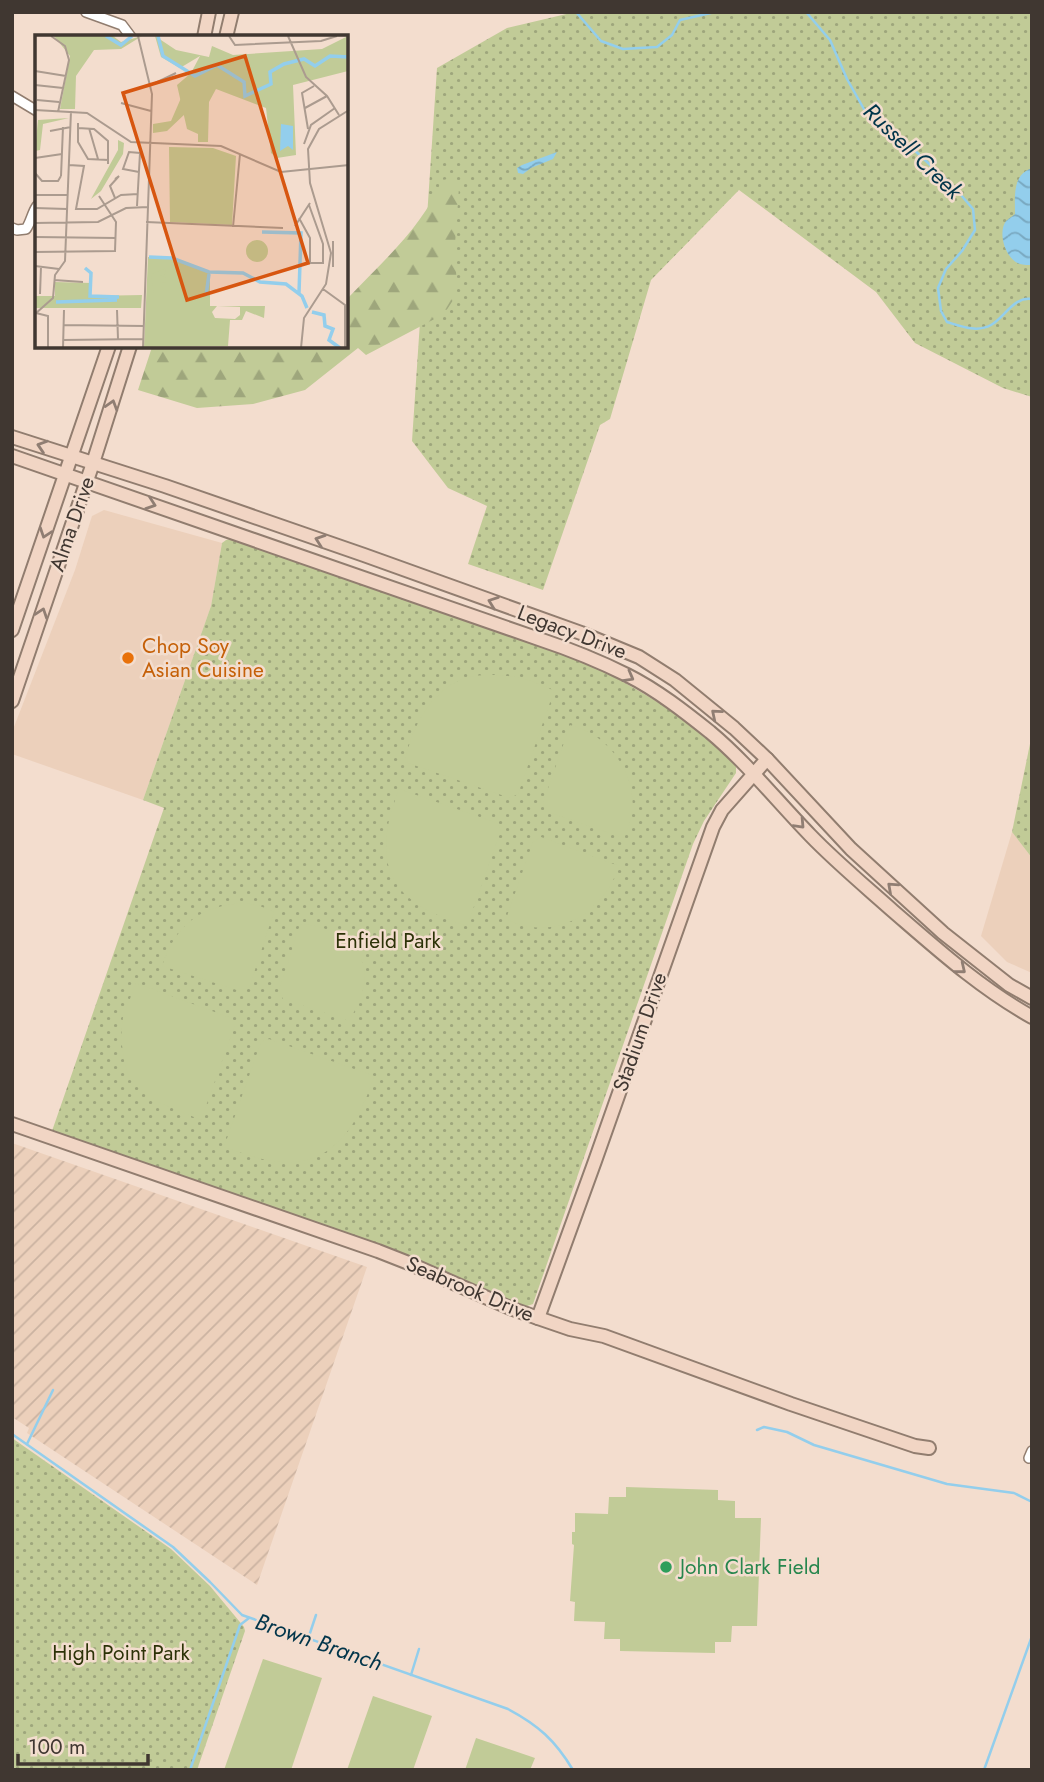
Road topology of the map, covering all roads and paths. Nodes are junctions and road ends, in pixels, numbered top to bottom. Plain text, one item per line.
1 (86, 12) edge
2 (209, 12) edge
3 (232, 12) edge
4 (129, 33) edge
5 (204, 35) edge
6 (226, 35) edge
7 (12, 96) edge
8 (35, 110) edge
9 (35, 209) edge
10 (12, 228) edge
11 (108, 348) edge
12 (129, 348) edge
13 (12, 437) edge
14 (12, 456) edge
15 (72, 456) junction
16 (93, 463) junction
17 (65, 475) junction
18 (86, 482) junction
19 (230, 509) junction
20 (223, 529) junction
21 (364, 555) junction
22 (359, 575) junction
23 (12, 632) edge
24 (33, 639) junction
25 (12, 701) edge
26 (767, 759) junction
27 (753, 774) junction
28 (943, 933) junction
29 (930, 943) junction
30 (1032, 998) edge
31 (1032, 1017) edge
32 (12, 1124) edge
33 (538, 1318) junction
34 (929, 1448) dead end

1 - 4 street
2 - 5 main road
3 - 6 main road
7 - 8 street
9 - 10 street
11 - 15 main road, Alma Drive
16 -> 12 main road, Alma Drive
15 -> 13 main road, Legacy Drive
14 - 17 main road, Legacy Drive
15 - 16 main road, Legacy Drive
15 - 17 main road, Alma Drive
16 - 18 main road, Alma Drive
16 - 19 main road, Legacy Drive
17 - 18 main road, Legacy Drive
17 -> 23 main road, Alma Drive
18 -> 20 main road, Legacy Drive
24 -> 18 main road, Alma Drive
19 - 20 main road
21 -> 19 main road, Legacy Drive
20 - 22 main road, Legacy Drive
21 - 22 main road
26 -> 21 main road, Legacy Drive
22 -> 27 main road, Legacy Drive
23 - 24 main road
24 - 25 main road, Alma Drive
26 - 27 main road, Stadium Drive
28 -> 26 main road, Legacy Drive
27 -> 29 main road, Legacy Drive
27 - 33 main road, Stadium Drive
28 - 29 main road
28 - 30 main road, Legacy Drive
29 -> 31 main road, Legacy Drive
32 - 33 main road, Seabrook Drive
33 - 34 main road, Seabrook Drive

